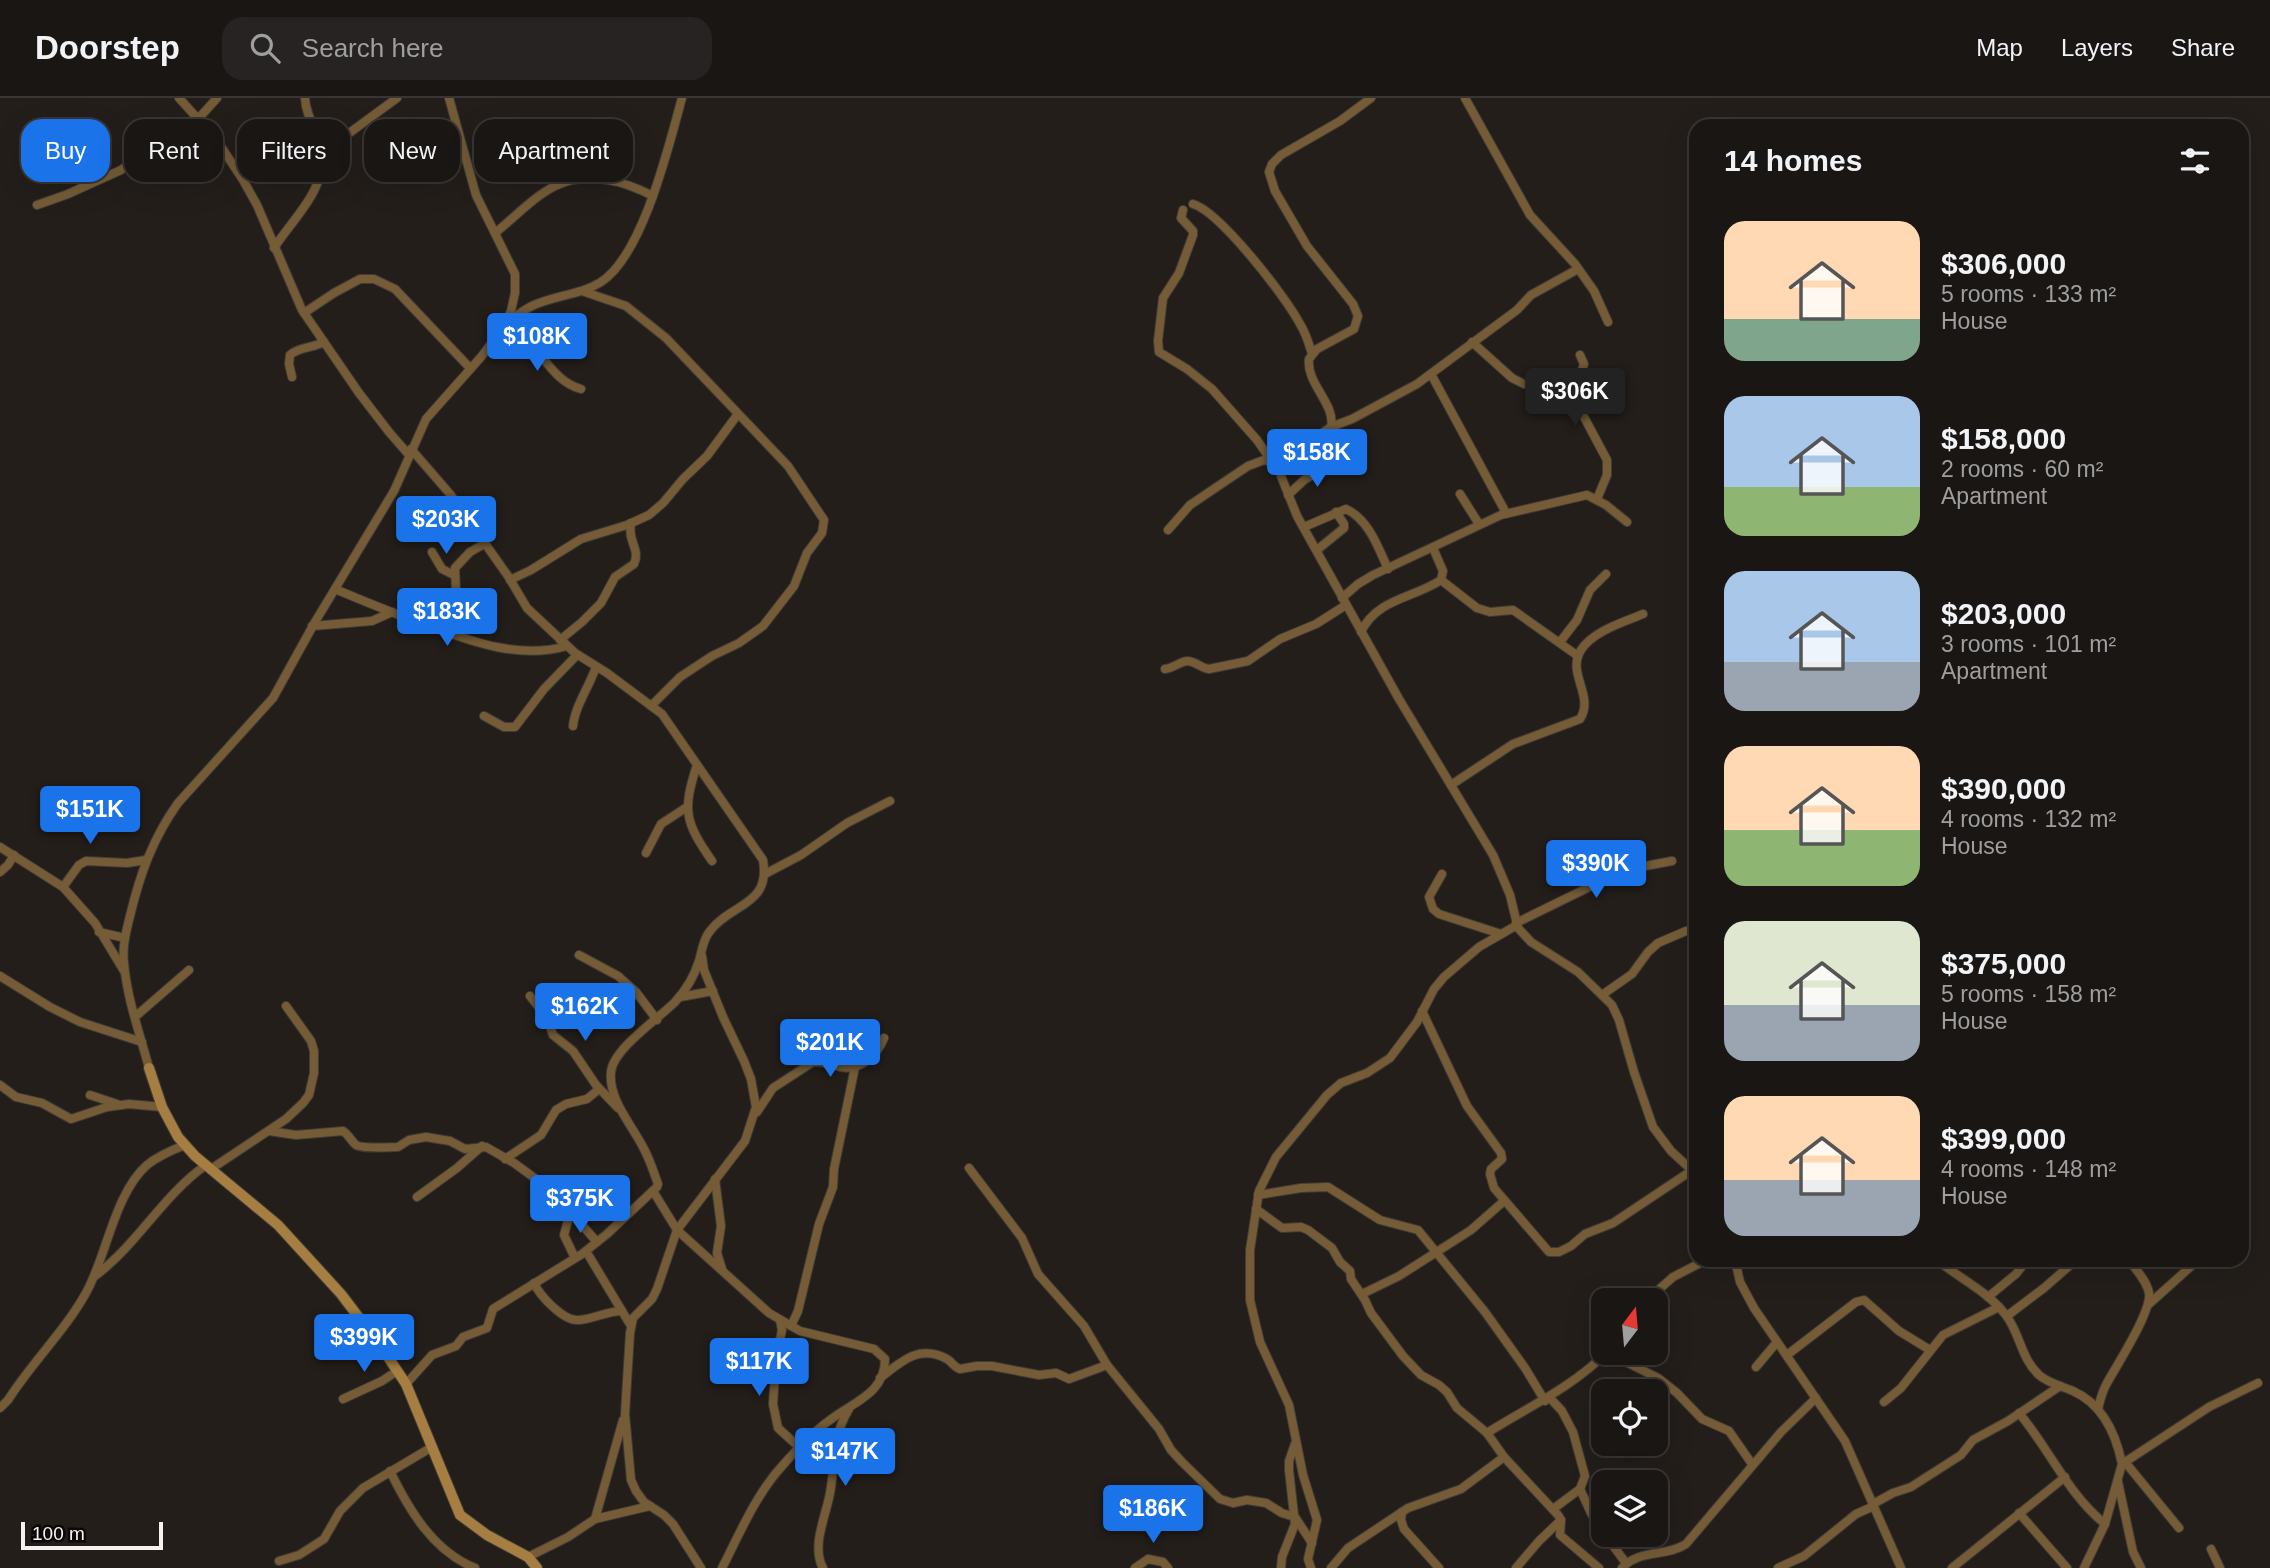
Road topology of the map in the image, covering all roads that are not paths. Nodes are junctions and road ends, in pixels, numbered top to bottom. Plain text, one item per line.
1 (179, 98) edge
2 (217, 98) edge
3 (305, 98) edge
4 (397, 98) edge
5 (449, 98) edge
6 (682, 98) edge
7 (1371, 98) edge
8 (1465, 98) edge
9 (198, 118) junction
10 (309, 119) edge
11 (350, 132) edge
12 (316, 182) edge
13 (653, 196) junction
14 (1193, 204) dead end
15 (37, 205) dead end
16 (1183, 210) dead end
17 (495, 233) junction
18 (274, 248) junction
19 (1578, 269) junction
20 (582, 291) junction
21 (304, 313) junction
22 (1608, 322) dead end
23 (505, 325) junction
24 (324, 342) junction
25 (1472, 342) junction
26 (1312, 354) junction
27 (1580, 355) dead end
28 (470, 368) junction
29 (1431, 374) junction
30 (292, 376) dead end
31 (1524, 384) dead end
32 (581, 389) dead end
33 (738, 414) junction
34 (1331, 427) junction
35 (410, 452) junction
36 (1277, 464) junction
37 (1330, 465) dead end
38 (1460, 494) dead end
39 (1288, 495) junction
40 (1597, 499) junction
41 (1336, 512) junction
42 (1506, 513) junction
43 (1627, 522) dead end
44 (631, 523) junction
45 (1479, 524) junction
46 (1304, 527) junction
47 (1168, 530) dead end
48 (484, 544) junction
49 (1433, 548) junction
50 (1317, 550) junction
51 (432, 552) dead end
52 (1388, 569) junction
53 (1606, 574) dead end
54 (454, 575) junction
55 (510, 580) junction
56 (1441, 580) junction
57 (335, 589) junction
58 (456, 591) dead end
59 (1344, 602) junction
60 (392, 612) junction
61 (1643, 614) dead end
62 (312, 626) junction
63 (1361, 632) junction
64 (560, 640) junction
65 (1560, 642) junction
66 (567, 646) junction
67 (577, 654) junction
68 (1578, 656) junction
69 (596, 667) junction
70 (1165, 669) dead end
71 (651, 706) junction
72 (484, 716) dead end
73 (573, 726) dead end
74 (697, 765) junction
75 (1451, 785) junction
76 (890, 801) dead end
77 (687, 807) junction
78 (0, 847) edge
79 (646, 853) dead end
80 (14, 855) junction
81 (146, 860) junction
82 (1671, 860) dead end
83 (712, 861) dead end
84 (0, 872) edge
85 (765, 874) junction
86 (1442, 874) dead end
87 (63, 887) junction
88 (1517, 924) junction
89 (1689, 931) edge
90 (99, 932) junction
91 (1501, 934) junction
92 (125, 938) junction
93 (701, 953) junction
94 (579, 956) dead end
95 (189, 970) dead end
96 (125, 974) junction
97 (0, 976) edge
98 (713, 991) junction
99 (1602, 995) junction
100 (530, 996) dead end
101 (680, 997) junction
102 (286, 1006) dead end
103 (1422, 1012) junction
104 (136, 1016) junction
105 (657, 1020) junction
106 (884, 1038) dead end
107 (142, 1042) junction
108 (855, 1067) junction
109 (149, 1068) joint
110 (0, 1085) edge
111 (600, 1089) junction
112 (90, 1094) dead end
113 (122, 1105) junction
114 (162, 1107) junction
115 (620, 1110) junction
116 (753, 1117) junction
117 (269, 1131) junction
118 (185, 1145) junction
119 (482, 1146) junction
120 (505, 1158) junction
121 (208, 1167) junction
122 (969, 1168) dead end
123 (1689, 1169) edge
124 (1689, 1176) edge
125 (715, 1179) junction
126 (653, 1191) junction
127 (1258, 1195) junction
128 (417, 1197) dead end
129 (1504, 1201) junction
130 (1256, 1209) junction
131 (570, 1213) junction
132 (677, 1230) junction
133 (597, 1242) junction
134 (586, 1251) junction
135 (1436, 1252) junction
136 (575, 1258) junction
137 (1693, 1267) edge
138 (1737, 1267) edge
139 (1947, 1267) edge
140 (2022, 1267) edge
141 (2068, 1267) edge
142 (2134, 1267) edge
143 (2190, 1267) edge
144 (724, 1273) junction
145 (94, 1277) junction
146 (534, 1283) junction
147 (1661, 1288) edge
148 (1362, 1294) junction
149 (1988, 1297) junction
150 (2149, 1304) junction
151 (1999, 1307) junction
152 (622, 1311) junction
153 (2007, 1316) junction
154 (780, 1320) junction
155 (792, 1326) junction
156 (631, 1327) junction
157 (1777, 1342) junction
158 (1930, 1350) junction
159 (1787, 1356) junction
160 (1107, 1365) junction
161 (1594, 1365) edge
162 (1632, 1365) edge
163 (1756, 1367) dead end
164 (397, 1371) junction
165 (880, 1378) junction
166 (2258, 1383) dead end
167 (406, 1384) junction
168 (2060, 1386) junction
169 (1816, 1398) junction
170 (343, 1399) dead end
171 (1548, 1399) junction
172 (1884, 1402) dead end
173 (0, 1408) edge
174 (849, 1409) junction
175 (2098, 1409) junction
176 (2019, 1413) junction
177 (625, 1414) junction
178 (1487, 1433) junction
179 (1296, 1441) junction
180 (432, 1447) junction
181 (800, 1448) junction
182 (1504, 1457) junction
183 (2124, 1463) junction
184 (1752, 1464) junction
185 (831, 1470) junction
186 (390, 1471) junction
187 (2065, 1477) junction
188 (2118, 1479) junction
189 (1580, 1489) junction
190 (1874, 1505) junction
191 (650, 1506) junction
192 (1553, 1509) junction
193 (1402, 1512) junction
194 (1591, 1513) edge
195 (2019, 1513) junction
196 (1295, 1517) junction
197 (595, 1519) junction
198 (1561, 1520) junction
199 (2105, 1524) junction
200 (2179, 1528) dead end
201 (1312, 1543) junction
202 (1612, 1547) edge
203 (2211, 1549) dead end
204 (527, 1557) junction
205 (289, 1558) junction
206 (279, 1561) dead end
207 (1281, 1565) edge
208 (1624, 1566) edge
209 (291, 1568) edge
210 (475, 1568) edge
211 (537, 1568) edge
212 (701, 1568) edge
213 (722, 1568) edge
214 (823, 1568) edge
215 (1135, 1568) edge
216 (1168, 1568) edge
217 (1270, 1568) edge
218 (1311, 1568) edge
219 (1331, 1568) edge
220 (1439, 1568) edge
221 (1516, 1568) edge
222 (1599, 1568) edge
223 (1778, 1568) edge
224 (1902, 1568) edge
225 (1952, 1568) edge
226 (2067, 1568) edge
227 (2084, 1568) edge
228 (2141, 1568) edge
229 (2220, 1568) edge

1 - 9 street
2 - 9 street
3 - 10 street
4 - 11 street
5 - 17 street
6 - 13 street
7 - 26 street
8 - 19 street
9 - 15 street
9 - 18 street
12 - 18 street
13 - 17 street
13 - 20 street
14 - 26 street
16 - 36 street
17 - 23 street
18 - 21 street
19 - 22 street
19 - 25 street
20 - 23 street
20 - 33 street
21 - 24 street
21 - 28 street
23 - 28 street
23 - 32 street
24 - 30 street
24 - 35 street
25 - 29 street
25 - 31 street
26 - 34 street
27 - 40 street
28 - 35 street
29 - 34 street
29 - 42 street
33 - 44 street
33 - 71 street
34 - 36 street
35 - 48 street
35 - 57 street
36 - 39 street
36 - 47 street
37 - 39 street
38 - 45 street
39 - 46 street
40 - 42 street
40 - 43 street
41 - 46 street
41 - 50 street
41 - 52 street
42 - 45 street
44 - 55 street
44 - 64 street
45 - 49 street
46 - 50 street
48 - 54 street
48 - 55 street
49 - 52 street
49 - 56 street
50 - 59 street
51 - 54 street
52 - 59 street
53 - 65 street
54 - 58 street
55 - 64 street
56 - 63 street
56 - 65 street
57 - 60 street
57 - 62 street
59 - 63 street
59 - 70 street
60 - 62 street
60 - 66 street
61 - 68 street
62 - 81 street
63 - 75 street
64 - 66 street
65 - 68 street
66 - 67 street
67 - 69 street
67 - 72 street
68 - 75 street
69 - 71 street
69 - 73 street
71 - 74 street
74 - 77 street
74 - 85 street
75 - 88 street
76 - 85 street
77 - 79 street
77 - 83 street
78 - 80 street
80 - 84 street
80 - 87 street
81 - 87 street
81 - 92 street
82 - 88 street
85 - 93 street
86 - 91 street
87 - 90 street
88 - 91 street
88 - 99 street
89 - 99 street
90 - 92 street
90 - 96 street
91 - 103 street
92 - 96 street
93 - 98 street
93 - 101 street
94 - 105 street
95 - 104 street
96 - 104 street
97 - 107 street
98 - 101 street
98 - 116 street
99 - 123 street
100 - 111 street
101 - 105 street
102 - 117 street
103 - 127 street
103 - 129 street
104 - 107 street
105 - 115 street
106 - 108 street
107 - 109 street
108 - 116 street
108 - 155 street
109 - 114 street
110 - 113 street
111 - 115 street
111 - 120 street
112 - 113 street
113 - 114 street
114 - 118 street
115 - 126 street
116 - 125 street
117 - 119 street
117 - 121 street
118 - 121 street
118 - 145 street
119 - 120 street
119 - 128 street
120 - 131 street
121 - 145 street
121 - 164 street
122 - 160 street
124 - 129 street
125 - 132 street
125 - 144 street
126 - 132 street
126 - 133 street
127 - 130 street
127 - 135 street
129 - 135 street
130 - 148 street
130 - 179 street
131 - 133 street
131 - 136 street
132 - 144 street
132 - 156 street
133 - 134 street
134 - 136 street
134 - 152 street
135 - 148 street
135 - 171 street
136 - 146 street
137 - 147 street
138 - 157 street
139 - 149 street
140 - 149 street
141 - 153 street
142 - 150 street
143 - 150 street
144 - 154 street
145 - 173 street
146 - 152 street
146 - 167 street
148 - 178 street
149 - 151 street
150 - 175 street
151 - 153 street
151 - 158 street
152 - 156 street
153 - 168 street
154 - 155 street
154 - 181 street
155 - 165 street
156 - 177 street
157 - 159 street
157 - 163 street
158 - 159 street
158 - 172 street
159 - 169 street
160 - 165 street
160 - 196 street
161 - 171 street
162 - 184 street
164 - 167 street
164 - 170 street
165 - 174 street
166 - 183 street
167 - 180 street
168 - 175 street
168 - 176 street
169 - 184 street
169 - 190 street
171 - 178 street
171 - 189 street
174 - 181 street
174 - 185 street
175 - 183 street
176 - 187 street
176 - 190 street
177 - 191 street
177 - 197 street
178 - 182 street
179 - 196 street
179 - 201 street
180 - 186 street
180 - 204 street
181 - 185 street
181 - 213 street
182 - 192 street
182 - 193 street
183 - 188 street
183 - 200 street
184 - 208 street
185 - 214 street
186 - 205 street
186 - 210 street
187 - 195 street
187 - 199 street
188 - 199 street
188 - 228 street
189 - 192 street
189 - 194 street
190 - 223 street
190 - 224 street
191 - 197 street
191 - 212 street
192 - 198 street
193 - 219 street
193 - 220 street
195 - 225 street
195 - 226 street
196 - 201 street
196 - 207 street
197 - 204 street
198 - 221 street
198 - 222 street
199 - 227 street
201 - 218 street
202 - 208 street
203 - 229 street
204 - 211 street
205 - 206 street
205 - 209 street
207 - 217 street
215 - 216 street

